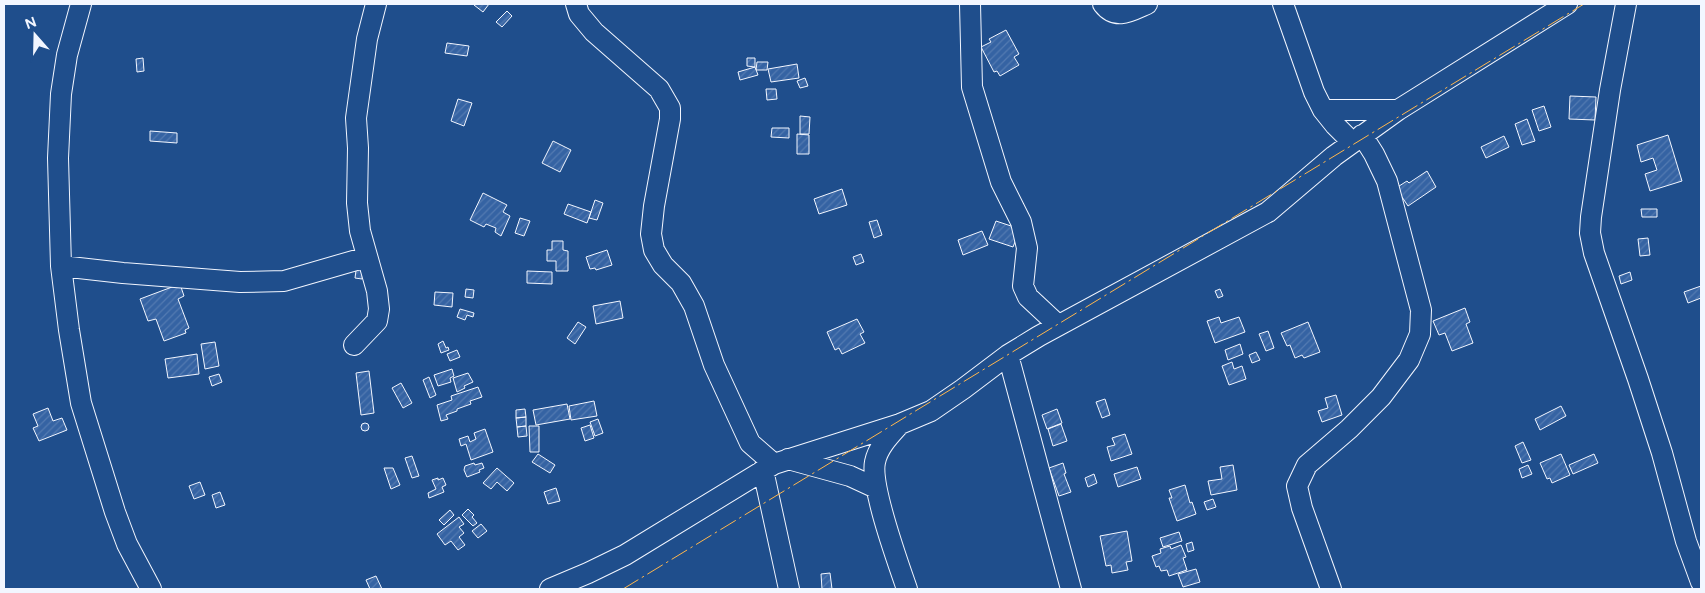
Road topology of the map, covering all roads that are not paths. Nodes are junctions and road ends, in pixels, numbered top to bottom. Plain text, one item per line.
1 (81, 4) edge
2 (376, 4) edge
3 (576, 4) edge
4 (970, 4) edge
5 (1103, 4) edge
6 (1147, 4) edge
7 (1283, 4) edge
8 (1567, 4) edge
9 (1626, 4) edge
10 (1323, 110) junction
11 (1398, 110) junction
12 (1357, 138) junction
13 (367, 257) junction
14 (61, 266) junction
15 (1058, 325) junction
16 (354, 345) dead end
17 (1008, 355) junction
18 (900, 424) junction
19 (750, 443) junction
20 (768, 468) junction
21 (876, 488) junction
22 (1701, 582) edge
23 (151, 589) edge
24 (550, 589) edge
25 (789, 589) edge
26 (907, 589) edge
27 (1071, 589) edge
28 (1331, 589) edge

1 - 14 street
2 - 13 street
3 - 19 street
4 - 15 street
5 - 6 street
7 - 10 street
8 - 11 street
9 - 22 street
10 - 11 street
10 - 12 street
11 - 12 street
12 - 15 street
12 - 28 street
13 - 14 street
13 - 16 street
14 - 23 street
15 - 17 street
17 - 18 street
17 - 27 street
18 - 20 street
18 - 21 street
19 - 20 street
19 - 20 street
20 - 21 street
20 - 24 street
20 - 25 street
21 - 26 street

